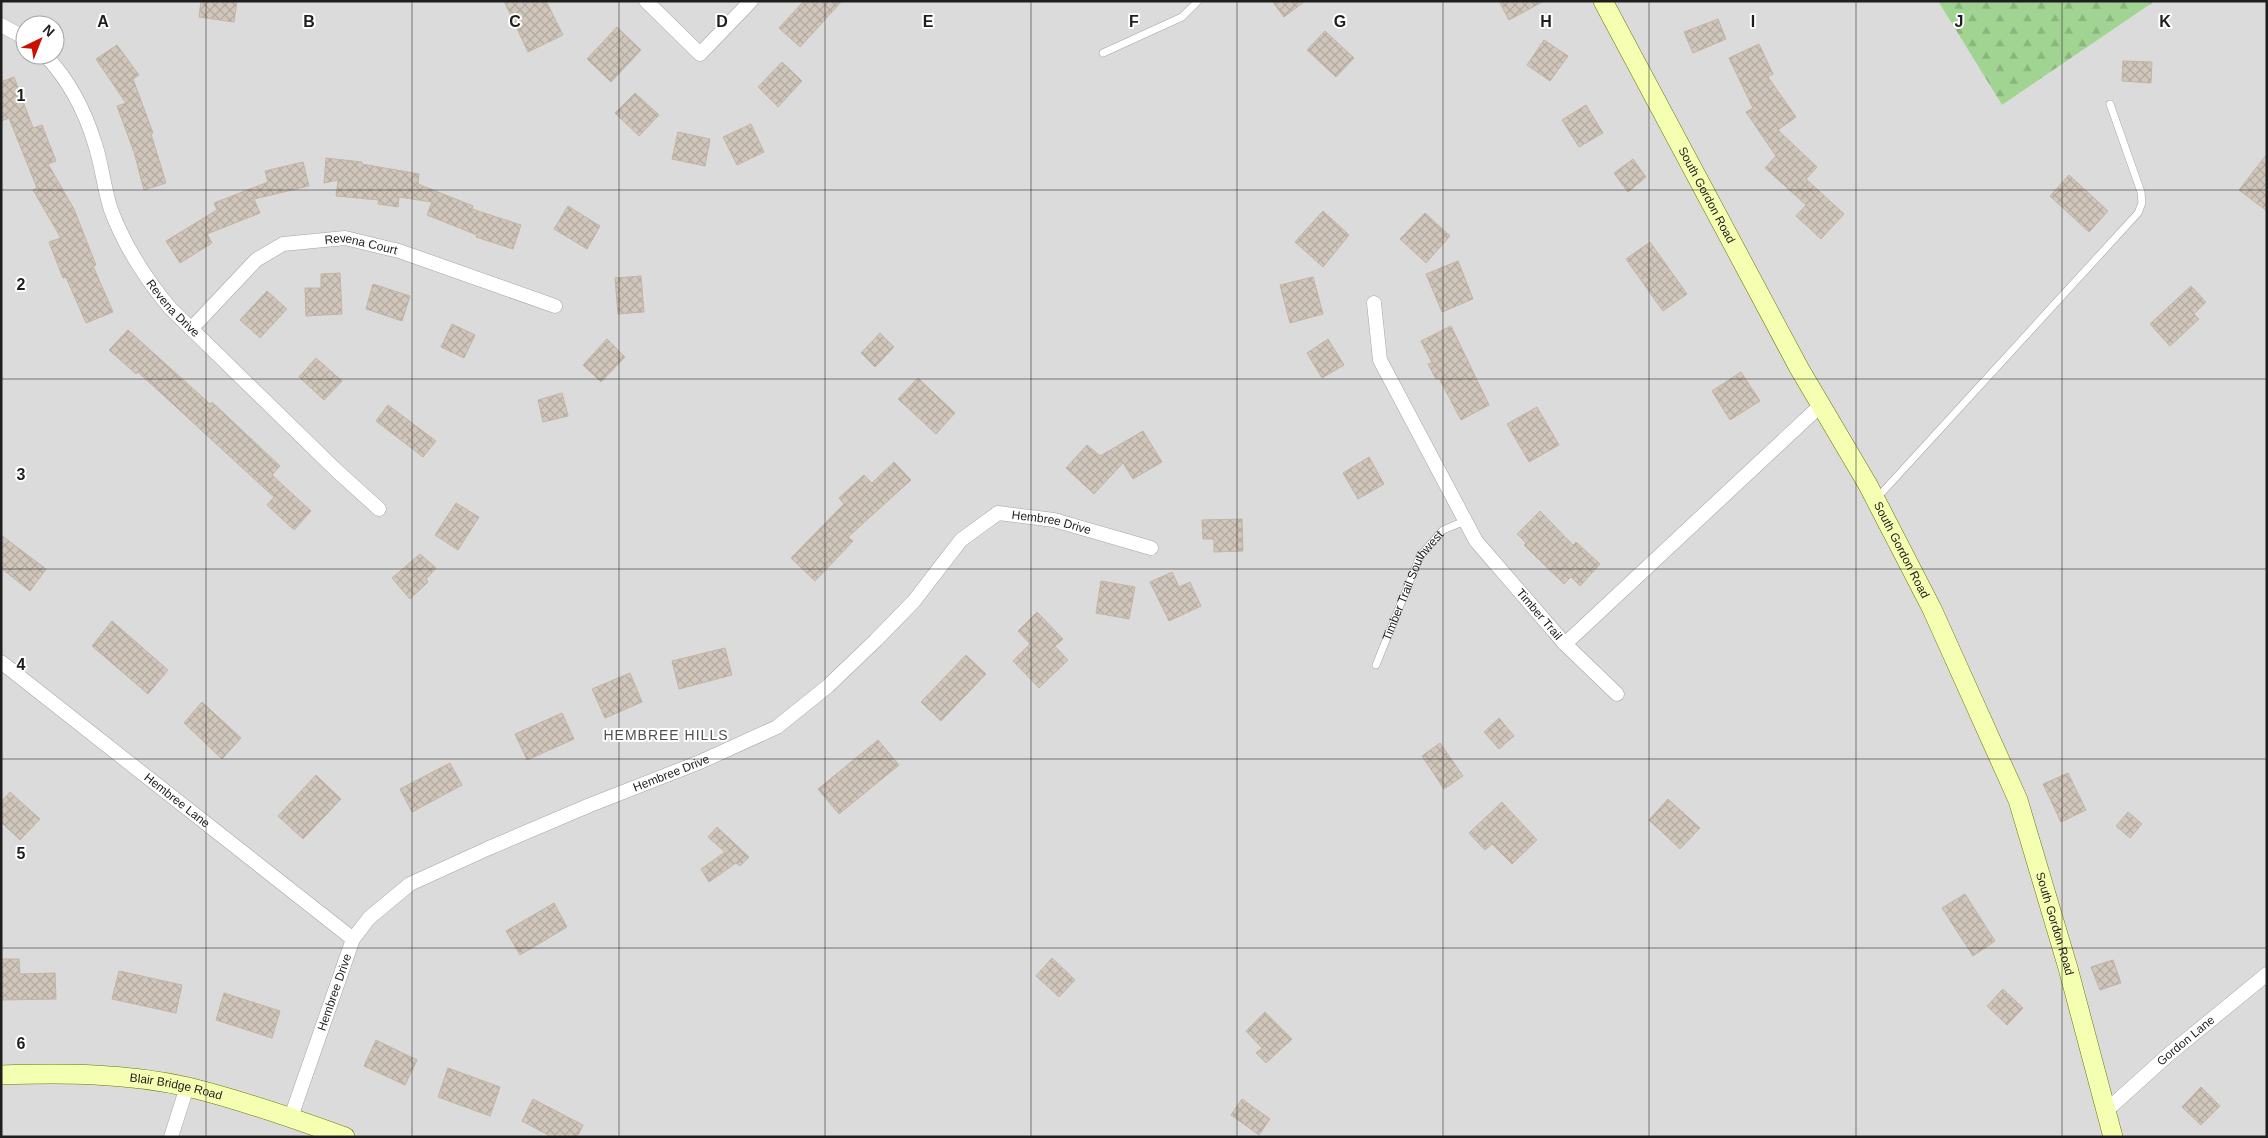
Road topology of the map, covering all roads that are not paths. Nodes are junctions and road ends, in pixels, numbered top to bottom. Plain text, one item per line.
1 (646, 1) edge
2 (751, 1) edge
3 (1198, 1) edge
4 (1603, 1) edge
5 (1, 25) edge
6 (15, 33) edge
7 (1103, 53) dead end
8 (54, 65) edge
9 (2110, 104) dead end
10 (1374, 303) dead end
11 (555, 306) dead end
12 (191, 329) junction
13 (1821, 406) junction
14 (1875, 500) junction
15 (379, 509) dead end
16 (1465, 521) junction
17 (1151, 548) dead end
18 (1565, 644) junction
19 (1, 662) edge
20 (1376, 665) dead end
21 (1617, 694) dead end
22 (353, 939) junction
23 (2267, 974) edge
24 (1, 1075) edge
25 (187, 1087) junction
26 (2107, 1110) junction
27 (291, 1117) junction
28 (171, 1137) edge
29 (344, 1137) edge
30 (2113, 1137) edge

1 - 2 street
3 - 7 lane
4 - 13 street, South Gordon Road
5 - 6 street
8 - 12 street, Revena Drive
9 - 14 lane
10 - 16 street, Timber Trail
11 - 12 street, Revena Court
12 - 15 street, Revena Drive
13 - 14 street, South Gordon Road
13 - 18 street, Timber Trail
14 - 26 street, South Gordon Road
16 - 18 street, Timber Trail
16 - 20 lane, Timber Trail Southwest
17 - 22 street, Hembree Drive
18 - 21 street
19 - 22 street, Hembree Lane
22 - 27 street, Hembree Drive
23 - 26 street, Gordon Lane
24 - 25 street, Blair Bridge Road
25 - 27 street, Blair Bridge Road
25 - 28 street
26 - 30 street, South Gordon Road
27 - 29 street, Blair Bridge Road

